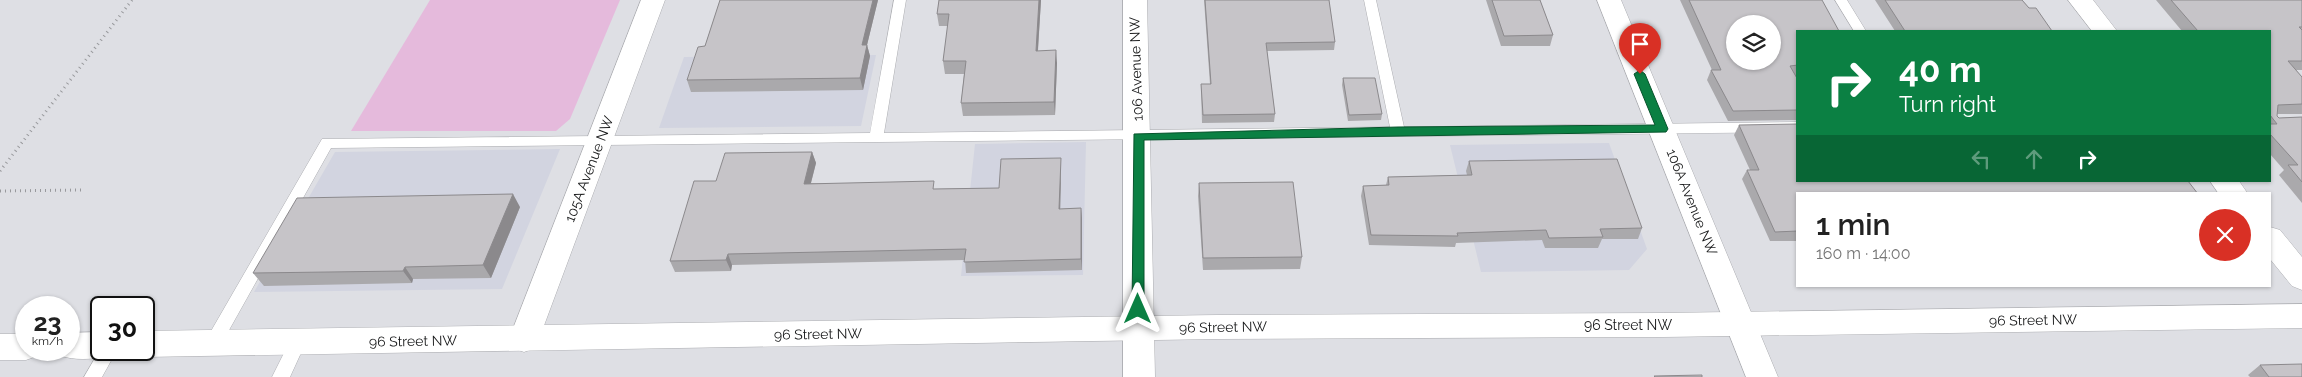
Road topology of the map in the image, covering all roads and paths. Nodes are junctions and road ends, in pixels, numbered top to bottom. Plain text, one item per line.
1 (132, 0) edge
2 (653, 0) edge
3 (900, 0) edge
4 (1134, 0) edge
5 (1370, 0) edge
6 (1610, 0) edge
7 (1841, 0) edge
8 (2080, 0) edge
9 (1859, 30) edge
10 (2104, 30) edge
11 (1796, 127) edge
12 (1662, 129) junction
13 (1398, 131) junction
14 (1138, 136) junction
15 (876, 138) junction
16 (599, 141) junction
17 (0, 171) edge
18 (2225, 182) edge
19 (81, 190) dead end
20 (0, 191) edge
21 (2232, 192) edge
22 (2271, 239) edge
23 (2302, 278) edge
24 (2302, 316) edge
25 (1740, 324) junction
26 (1138, 328) junction
27 (524, 339) junction
28 (298, 342) junction
29 (213, 343) junction
30 (155, 344) edge
31 (15, 346) edge
32 (0, 347) edge
33 (102, 361) edge
34 (93, 377) edge
35 (281, 377) edge
36 (1139, 377) edge
37 (1762, 377) edge

1 - 17 path
2 - 16 street, 105A Avenue NW
3 - 15 lane
4 - 14 street, 106 Avenue NW
5 - 13 lane
6 - 12 street, 106A Avenue NW
7 - 9 lane
8 - 10 street
11 - 12 lane
12 - 13 lane
12 - 25 street, 106A Avenue NW
13 - 14 lane
14 - 15 lane
14 - 26 street, 106 Avenue NW
15 - 16 lane
16 - 27 street, 105A Avenue NW
16 - 29 lane
18 - 21 street
19 - 20 path
22 - 23 street
24 - 25 street, 96 Street NW
25 - 26 street, 96 Street NW
25 - 37 street, 106A Avenue NW
26 - 27 street, 96 Street NW
26 - 36 street, 106 Avenue NW
27 - 28 street, 96 Street NW
28 - 29 street, 96 Street NW
28 - 35 lane
29 - 30 street, 96 Street NW
31 - 32 street
33 - 34 lane

